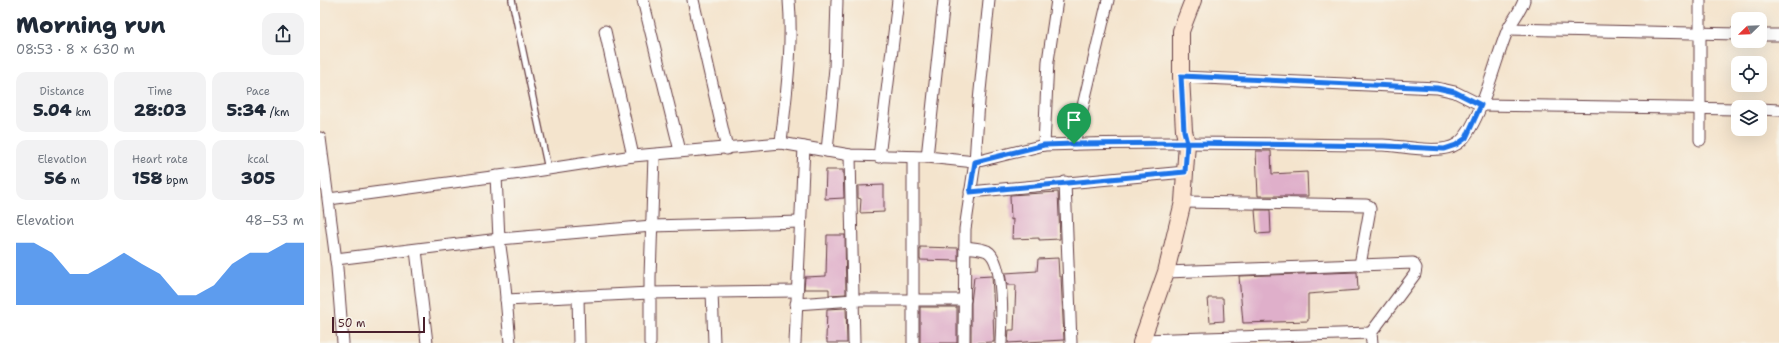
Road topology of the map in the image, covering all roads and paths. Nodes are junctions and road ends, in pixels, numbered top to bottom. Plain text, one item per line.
1 (512, 0) edge
2 (643, 0) edge
3 (693, 0) edge
4 (789, 0) edge
5 (837, 0) edge
6 (898, 0) edge
7 (944, 0) edge
8 (989, 0) edge
9 (1057, 0) edge
10 (1108, 0) edge
11 (1193, 0) edge
12 (1524, 0) edge
13 (1700, 0) edge
14 (1508, 29) junction
15 (605, 31) dead end
16 (1699, 33) junction
17 (1731, 34) edge
18 (1767, 34) edge
19 (1779, 35) edge
20 (1181, 76) junction
21 (1481, 105) junction
22 (1699, 108) junction
23 (1731, 109) edge
24 (1767, 109) edge
25 (1779, 110) edge
26 (320, 138) edge
27 (1700, 140) dead end
28 (781, 143) junction
29 (1187, 143) junction
30 (1074, 144) junction
31 (1044, 145) junction
32 (804, 147) junction
33 (727, 149) junction
34 (680, 151) junction
35 (827, 151) junction
36 (654, 155) junction
37 (850, 155) junction
38 (633, 156) junction
39 (879, 157) junction
40 (913, 157) junction
41 (927, 157) junction
42 (975, 162) junction
43 (548, 169) junction
44 (1185, 172) junction
45 (323, 174) edge
46 (496, 176) junction
47 (1065, 182) junction
48 (970, 192) junction
49 (329, 199) junction
50 (1183, 202) junction
51 (800, 222) junction
52 (652, 226) junction
53 (499, 239) junction
54 (965, 247) junction
55 (416, 250) junction
56 (336, 259) junction
57 (1360, 265) junction
58 (1166, 272) junction
59 (796, 291) junction
60 (712, 292) junction
61 (650, 293) junction
62 (578, 296) junction
63 (506, 300) junction
64 (854, 300) junction
65 (914, 300) junction
66 (965, 300) junction
67 (796, 304) junction
68 (1372, 338) edge
69 (1202, 340) edge
70 (1142, 341) edge
71 (343, 343) edge
72 (427, 343) edge
73 (510, 343) edge
74 (579, 343) edge
75 (650, 343) edge
76 (714, 343) edge
77 (795, 343) edge
78 (854, 343) edge
79 (913, 343) edge
80 (964, 343) edge
81 (1001, 343) edge
82 (1071, 343) edge

1 - 43 lane
2 - 34 street
3 - 33 street
4 - 28 street
5 - 35 street
6 - 39 street
7 - 41 street
8 - 42 street
9 - 31 street
10 - 30 street
11 - 20 main road
12 - 14 street
13 - 16 street
14 - 16 street
14 - 21 street
15 - 38 street
16 - 17 street
16 - 22 street
18 - 19 street
20 - 21 street
20 - 29 main road
21 - 22 street
21 - 29 street
22 - 23 street
22 - 27 street
24 - 25 street
26 - 45 street
28 - 32 street
28 - 33 street
29 - 30 street
29 - 44 main road
30 - 31 street
31 - 42 street
32 - 35 street
32 - 51 street
33 - 34 street
34 - 36 street
35 - 37 street
36 - 38 street
36 - 52 street
37 - 39 street
37 - 64 street
38 - 43 street
39 - 40 street
40 - 41 street
40 - 65 street
41 - 42 street
42 - 48 street
43 - 46 street
44 - 47 street
44 - 50 main road
45 - 49 street
46 - 49 street
46 - 53 street
47 - 48 street
47 - 82 street
48 - 54 street
49 - 56 street
50 - 57 street
50 - 58 main road
51 - 52 street
51 - 59 street
52 - 53 street
52 - 61 street
53 - 55 street
53 - 63 street
54 - 66 street
54 - 81 street
55 - 56 street
55 - 72 street
56 - 71 street
57 - 58 street
57 - 68 street
58 - 70 main road
59 - 60 street
59 - 67 street
60 - 61 street
60 - 76 street
61 - 62 street
61 - 75 street
62 - 63 street
62 - 74 street
63 - 73 street
64 - 65 street
64 - 67 street
64 - 78 street
65 - 66 street
65 - 79 street
66 - 80 street
67 - 77 street
68 - 69 street
69 - 70 street

